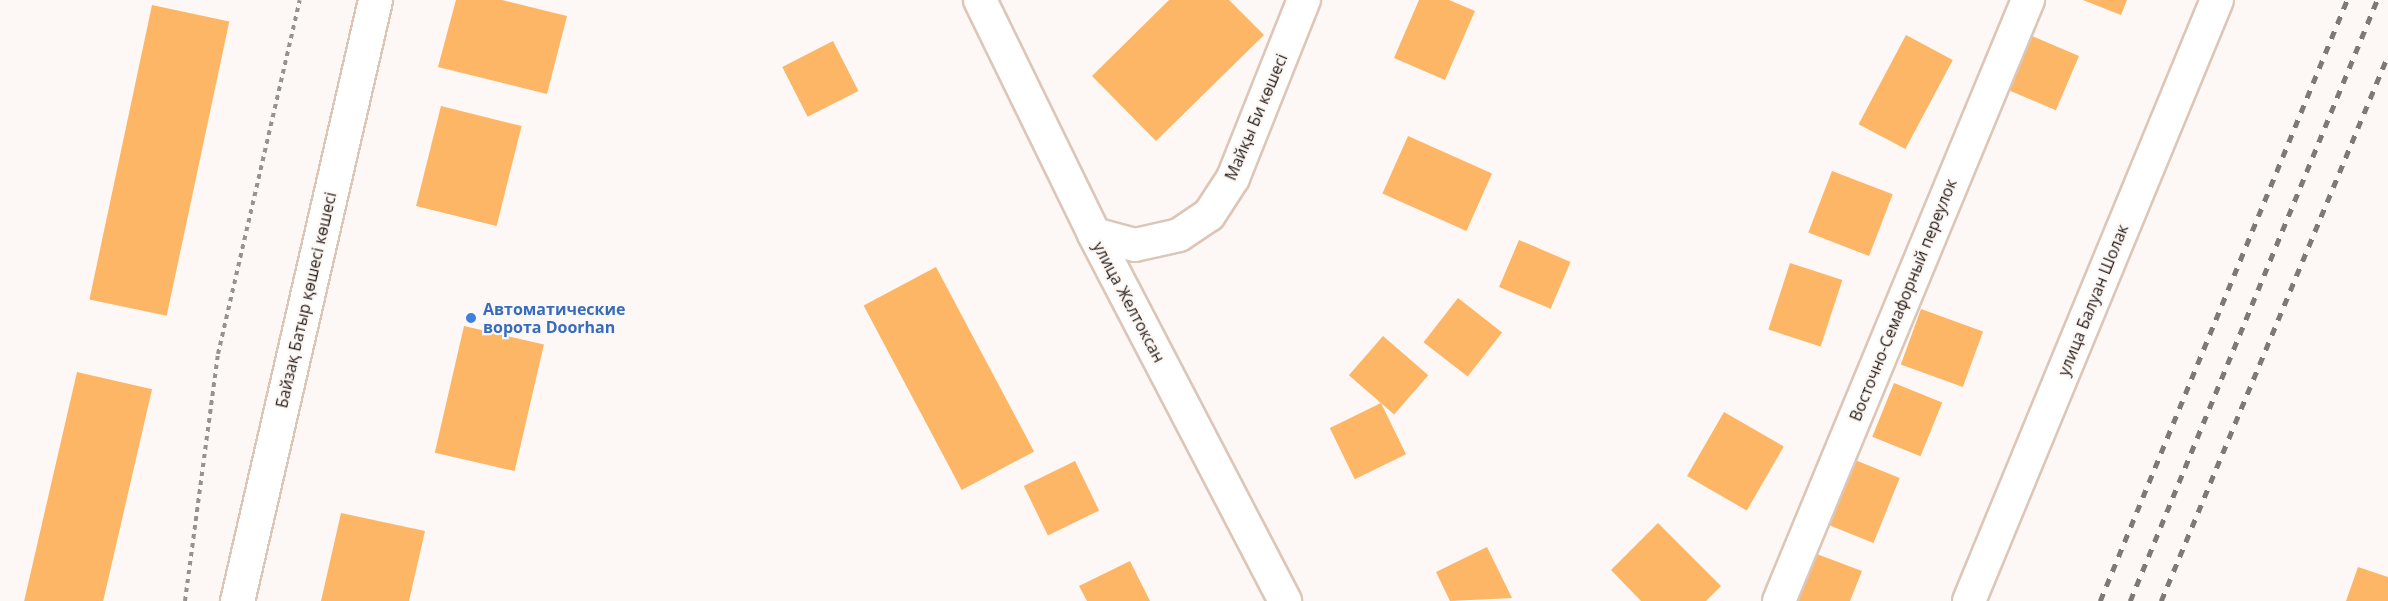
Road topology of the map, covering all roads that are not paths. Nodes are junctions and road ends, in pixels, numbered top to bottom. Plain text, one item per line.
1 (375, 0) edge
2 (980, 0) edge
3 (1305, 0) edge
4 (2028, 0) edge
5 (2217, 0) edge
6 (1094, 234) junction
7 (237, 601) edge
8 (1286, 601) edge
9 (1779, 601) edge
10 (1969, 601) edge

1 - 7 main road, Байзақ Батыр қөшесі көшесі
2 - 6 street, улица Желтоксан
3 - 6 street, Майқы Би көшесі
4 - 9 street, Восточно-Семафорный переулок
5 - 10 street, улица Балуан Шолак
6 - 8 street, улица Желтоксан

